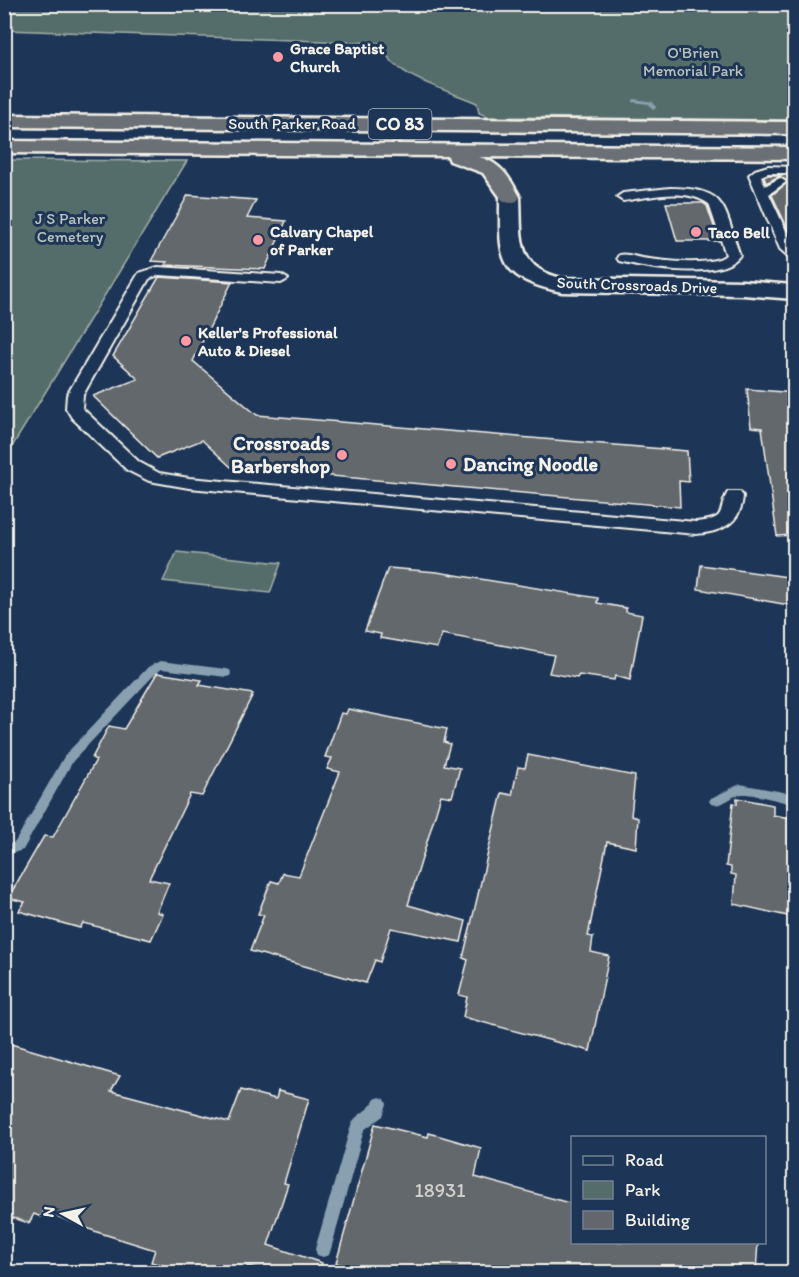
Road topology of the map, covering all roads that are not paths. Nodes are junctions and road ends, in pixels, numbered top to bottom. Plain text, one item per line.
1 (4, 121) edge
2 (795, 128) edge
3 (4, 147) edge
4 (417, 150) junction
5 (582, 152) junction
6 (795, 153) edge
7 (790, 175) edge
8 (762, 193) junction
9 (510, 197) junction
10 (623, 197) dead end
11 (795, 254) edge
12 (624, 258) dead end
13 (281, 279) dead end
14 (795, 292) edge
15 (734, 496) dead end

1 - 2 highway, South Parker Road / CO 83
3 - 4 highway, South Parker Road / CO 83
4 - 5 highway, South Parker Road / CO 83
4 - 9 highway
5 - 6 highway, South Parker Road / CO 83
5 - 9 highway
7 - 8 lane
7 - 8 lane
8 - 11 lane
9 - 14 street, South Crossroads Drive
10 - 12 lane
13 - 15 lane

